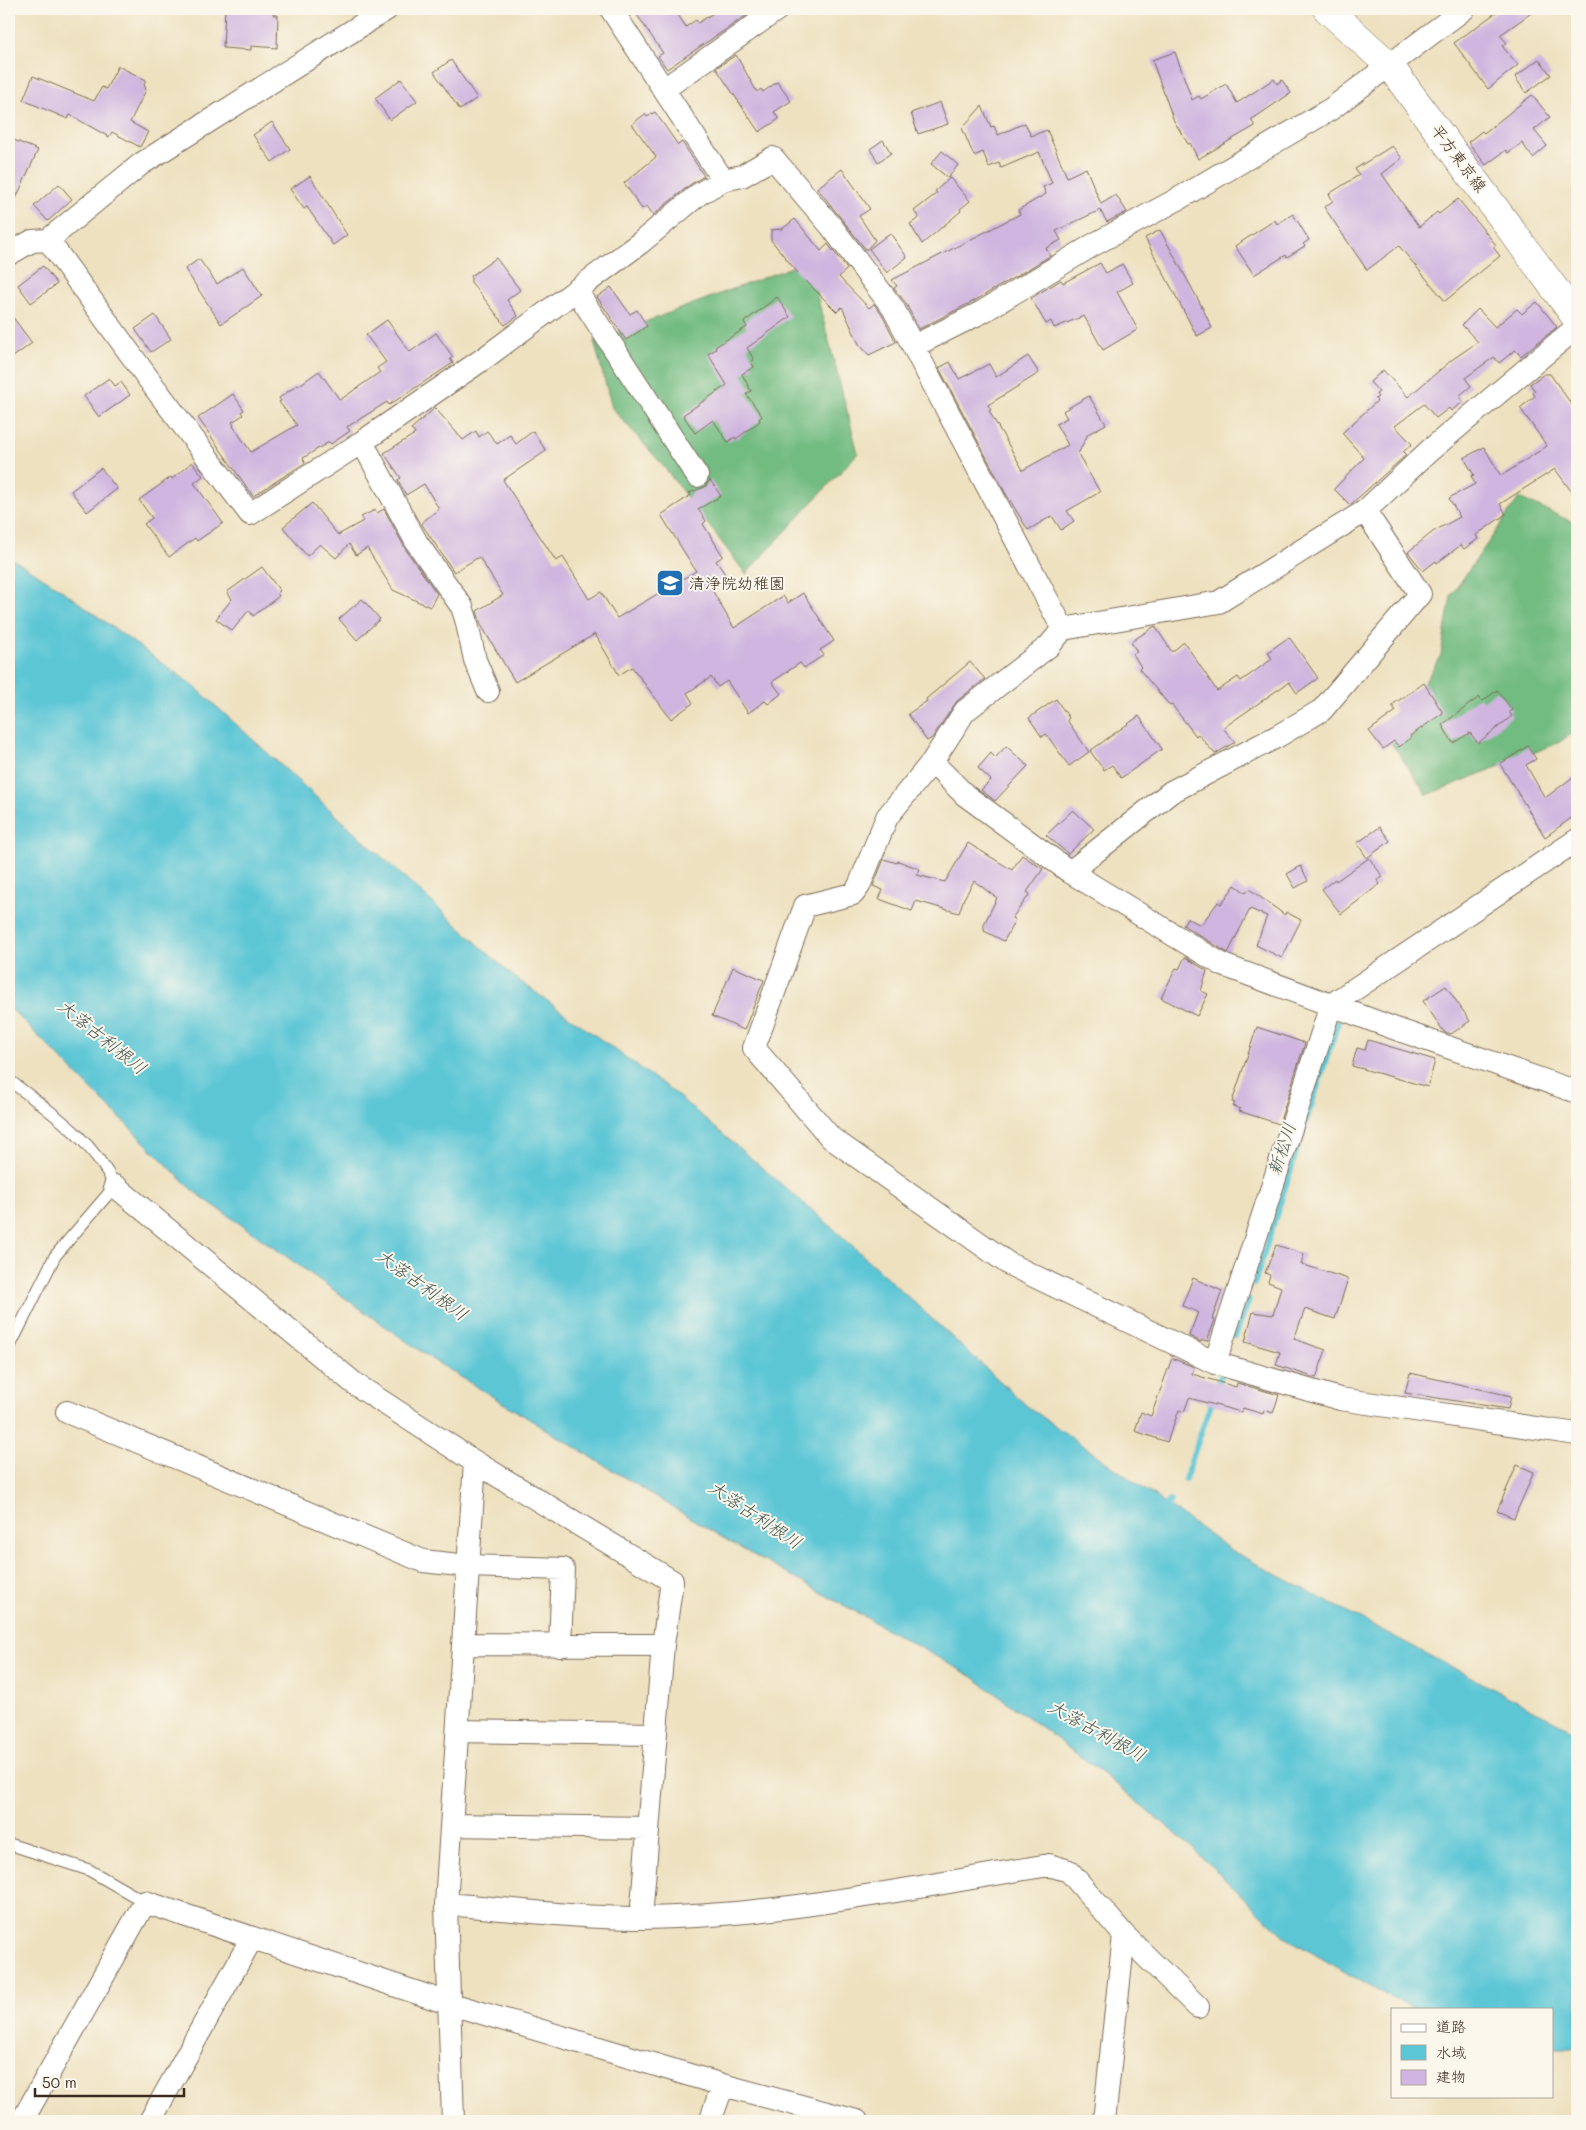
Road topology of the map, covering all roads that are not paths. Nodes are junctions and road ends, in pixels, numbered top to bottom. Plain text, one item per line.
1 (387, 9) edge
2 (612, 9) edge
3 (778, 9) edge
4 (1327, 9) edge
5 (1464, 9) edge
6 (1389, 65) junction
7 (664, 89) junction
8 (723, 180) junction
9 (48, 240) junction
10 (9, 254) edge
11 (576, 290) junction
12 (1577, 319) edge
13 (1577, 327) edge
14 (914, 346) junction
15 (362, 442) junction
16 (697, 476) dead end
17 (1365, 511) junction
18 (1063, 629) junction
19 (488, 691) dead end
20 (932, 762) junction
21 (1577, 840) edge
22 (1070, 872) junction
23 (1331, 1005) junction
24 (9, 1080) edge
25 (1577, 1092) edge
26 (115, 1186) junction
27 (9, 1348) edge
28 (1215, 1363) junction
29 (67, 1412) dead end
30 (1577, 1434) edge
31 (475, 1462) junction
32 (468, 1566) junction
33 (464, 1644) junction
34 (663, 1645) junction
35 (560, 1646) junction
36 (458, 1731) junction
37 (656, 1734) junction
38 (452, 1825) junction
39 (648, 1828) junction
40 (9, 1844) edge
41 (145, 1902) junction
42 (446, 1904) junction
43 (641, 1918) junction
44 (1124, 1935) junction
45 (252, 1938) junction
46 (448, 2003) junction
47 (1198, 2007) dead end
48 (724, 2085) junction
49 (22, 2121) edge
50 (150, 2121) edge
51 (453, 2121) edge
52 (710, 2121) edge
53 (857, 2121) edge
54 (1104, 2121) edge

1 - 9 street
2 - 7 street
3 - 7 street
4 - 6 main road, 平方東京線
5 - 6 street
6 - 12 main road, 平方東京線
6 - 14 street
7 - 8 street
8 - 11 street
8 - 14 street
9 - 10 street
9 - 15 street
11 - 15 street
11 - 16 street
13 - 17 street
14 - 18 street
15 - 19 street
17 - 18 street
17 - 22 street
18 - 20 street
20 - 22 street
20 - 28 street
21 - 23 street
22 - 23 street
23 - 25 street
23 - 28 street
24 - 26 lane
26 - 27 lane
26 - 31 street
28 - 30 street
29 - 32 street
31 - 32 street
31 - 34 street
32 - 33 street
32 - 35 street
33 - 35 street
33 - 36 street
34 - 35 street
34 - 37 street
36 - 37 street
36 - 38 street
37 - 39 street
38 - 39 street
38 - 42 street
39 - 43 street
40 - 41 lane
41 - 45 street
41 - 49 street
42 - 43 street
42 - 46 street
43 - 44 street
44 - 47 street
44 - 54 street
45 - 46 street
45 - 50 street
46 - 48 street
46 - 51 street
48 - 52 street
48 - 53 street

